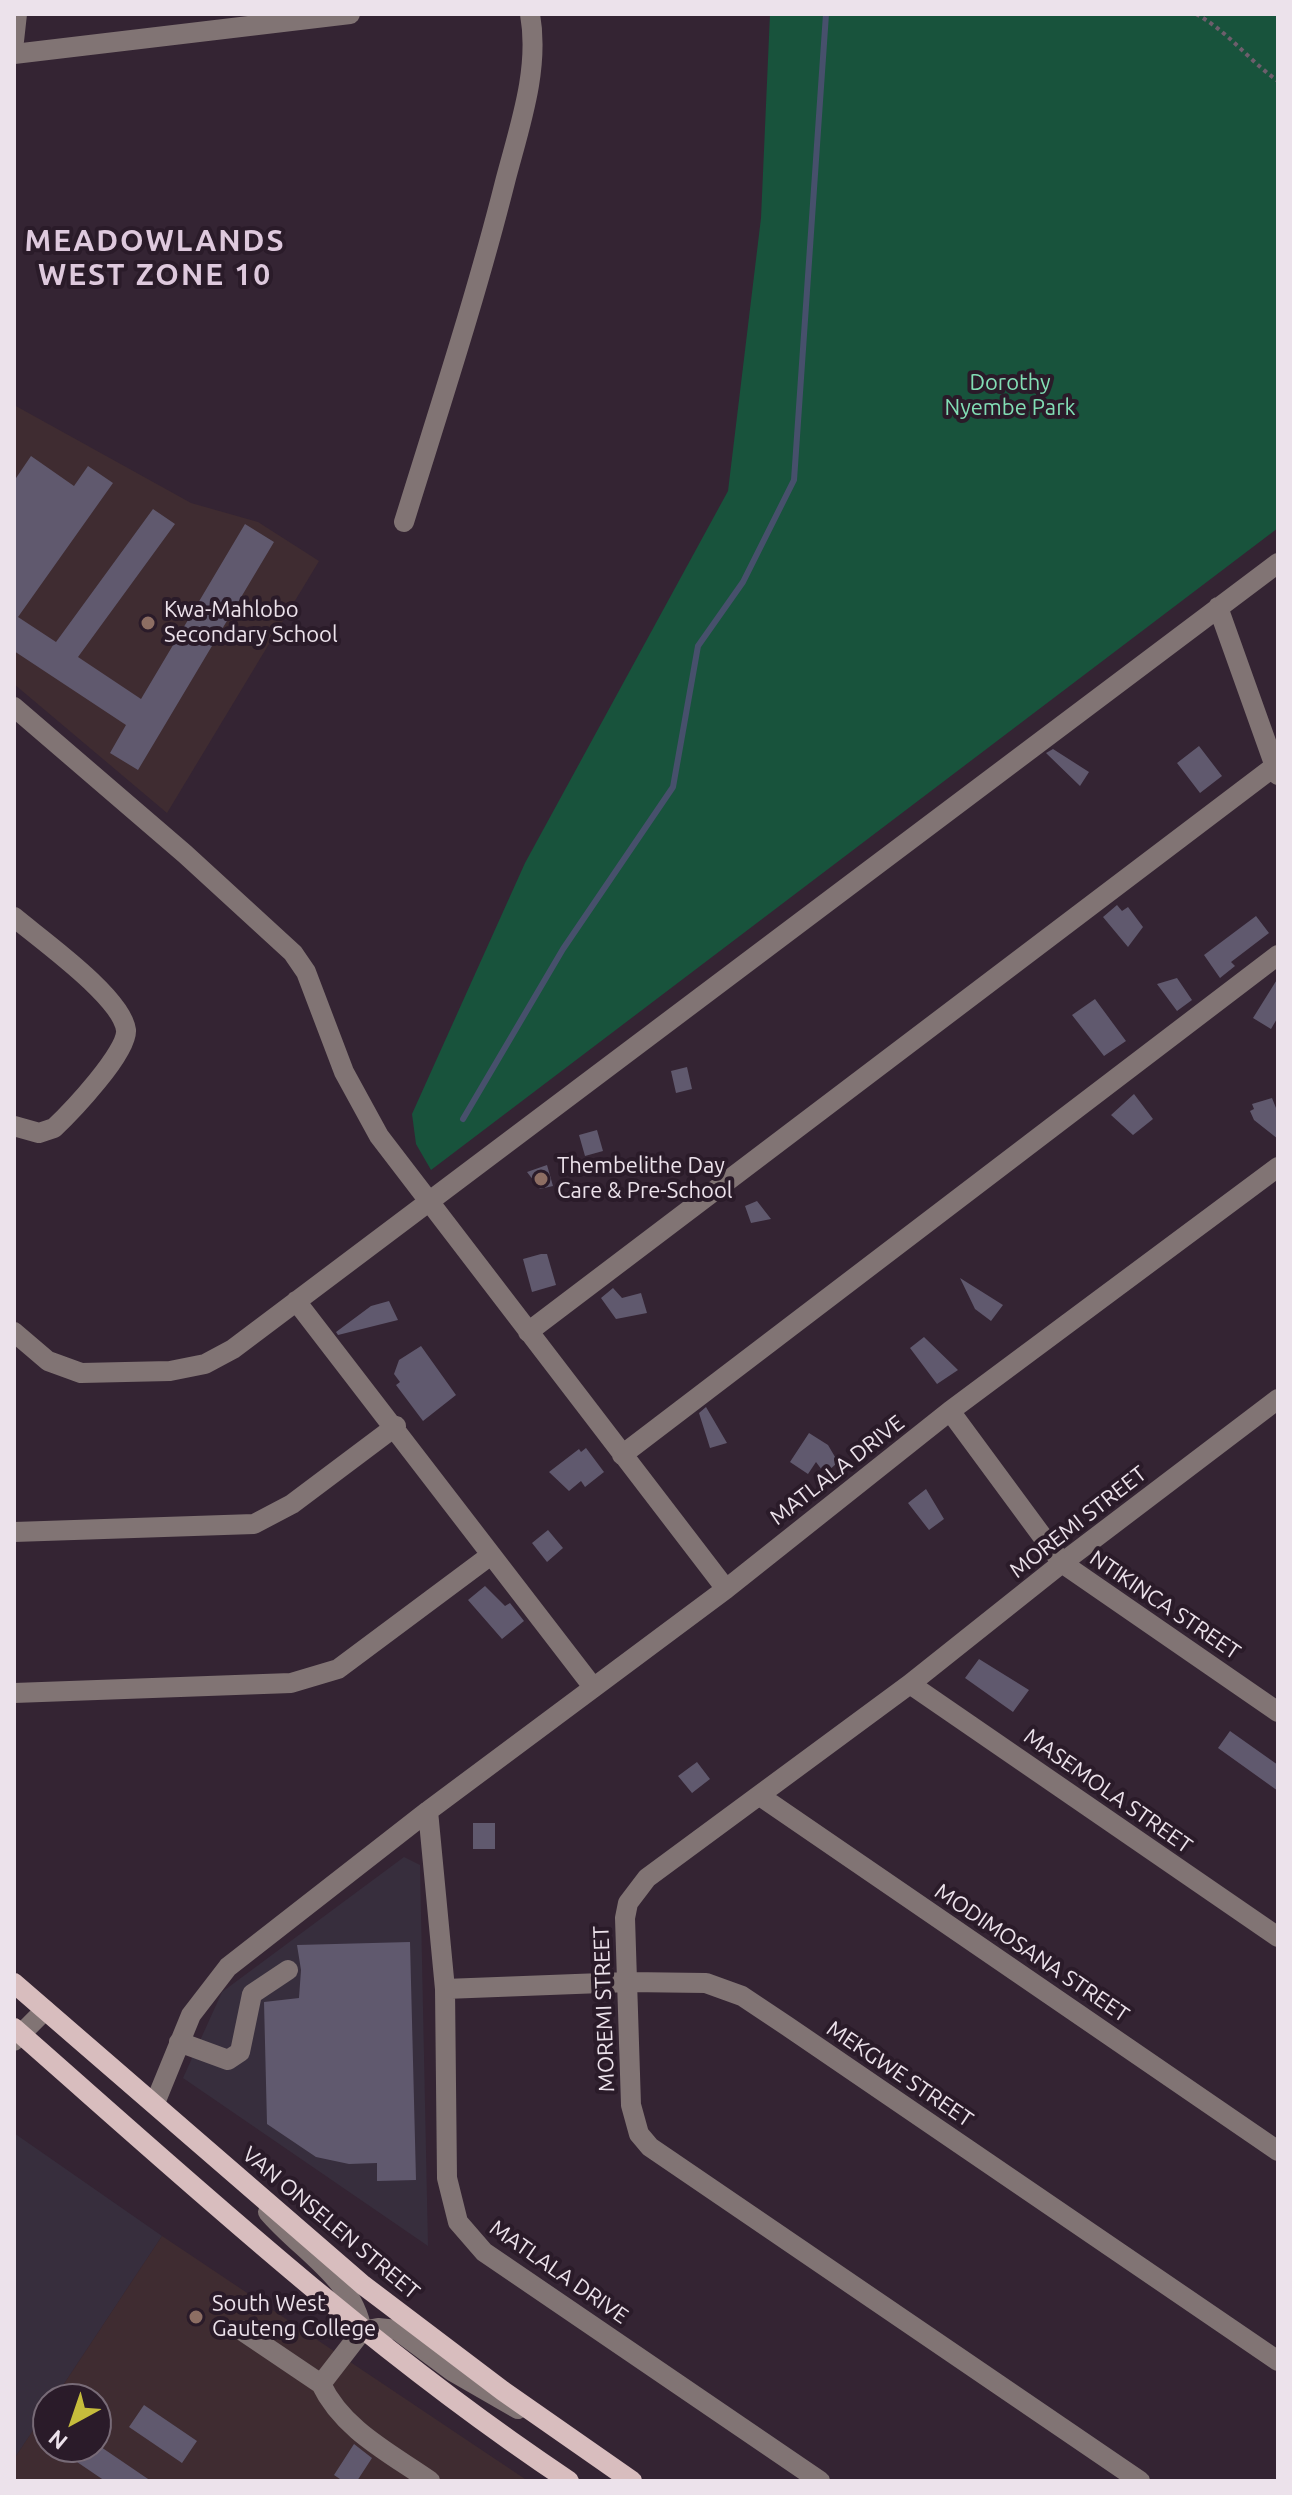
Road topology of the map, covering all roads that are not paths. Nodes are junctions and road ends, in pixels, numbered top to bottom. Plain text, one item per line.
1 (17, 14) edge
2 (350, 14) edge
3 (530, 14) edge
4 (14, 41) edge
5 (14, 54) edge
6 (404, 522) dead end
7 (1278, 563) edge
8 (1218, 607) junction
9 (14, 707) edge
10 (1277, 770) edge
11 (14, 917) edge
12 (1278, 955) edge
13 (14, 1126) edge
14 (1278, 1167) edge
15 (431, 1201) junction
16 (296, 1301) junction
17 (14, 1332) edge
18 (528, 1332) junction
19 (1278, 1399) edge
20 (950, 1411) junction
21 (396, 1426) junction
22 (622, 1455) junction
23 (14, 1532) edge
24 (491, 1555) junction
25 (1062, 1563) junction
26 (726, 1589) junction
27 (910, 1684) junction
28 (593, 1687) junction
29 (14, 1693) edge
30 (1278, 1712) edge
31 (760, 1796) junction
32 (428, 1811) junction
33 (1278, 1937) edge
34 (288, 1970) dead end
35 (628, 1982) junction
36 (14, 1983) edge
37 (445, 1989) junction
38 (45, 2010) junction
39 (17, 2034) edge
40 (179, 2042) junction
41 (155, 2103) junction
42 (1278, 2151) edge
43 (239, 2177) junction
44 (241, 2330) dead end
45 (362, 2331) junction
46 (1278, 2361) edge
47 (321, 2384) junction
48 (552, 2425) junction
49 (430, 2481) edge
50 (569, 2481) edge
51 (632, 2481) edge
52 (820, 2481) edge
53 (1140, 2481) edge

1 - 4 street
2 - 5 street
3 - 6 street
7 - 8 street
8 - 10 street
8 - 15 street
9 - 15 street
10 - 18 street
11 - 13 street
12 - 22 street
14 - 20 street, MATLALA DRIVE
15 - 16 street
15 - 18 street
16 - 17 street
16 - 21 street
18 - 22 street
19 - 25 street, MOREMI STREET
20 - 25 street, NTIKINCA STREET
20 - 26 street, MATLALA DRIVE
21 - 23 street
21 - 24 street
22 - 26 street
24 - 28 street
24 - 29 street
25 - 27 street, MOREMI STREET
25 - 30 street, NTIKINCA STREET
26 - 28 street, MATLALA DRIVE
27 - 31 street, MOREMI STREET
27 - 33 street, MASEMOLA STREET
28 - 32 street, MATLALA DRIVE
31 - 35 street, MOREMI STREET
31 - 42 street, MODIMOSANA STREET
32 - 37 street, MATLALA DRIVE
32 - 40 street, MATLALA DRIVE
34 - 40 street
35 - 37 street, MEKGWE STREET
35 - 46 street, MEKGWE STREET
35 - 53 street, MOREMI STREET
36 - 38 main road, VAN ONSELEN STREET
37 - 52 street, MATLALA DRIVE
38 - 39 street
38 - 41 main road, VAN ONSELEN STREET
39 - 45 main road
40 - 41 street, MATLALA DRIVE
41 - 43 main road, VAN ONSELEN STREET
43 - 45 street
43 - 48 main road, VAN ONSELEN STREET
44 - 47 street
45 - 47 street
45 - 48 street
45 - 50 main road
47 - 49 street
48 - 51 main road, VAN ONSELEN STREET

